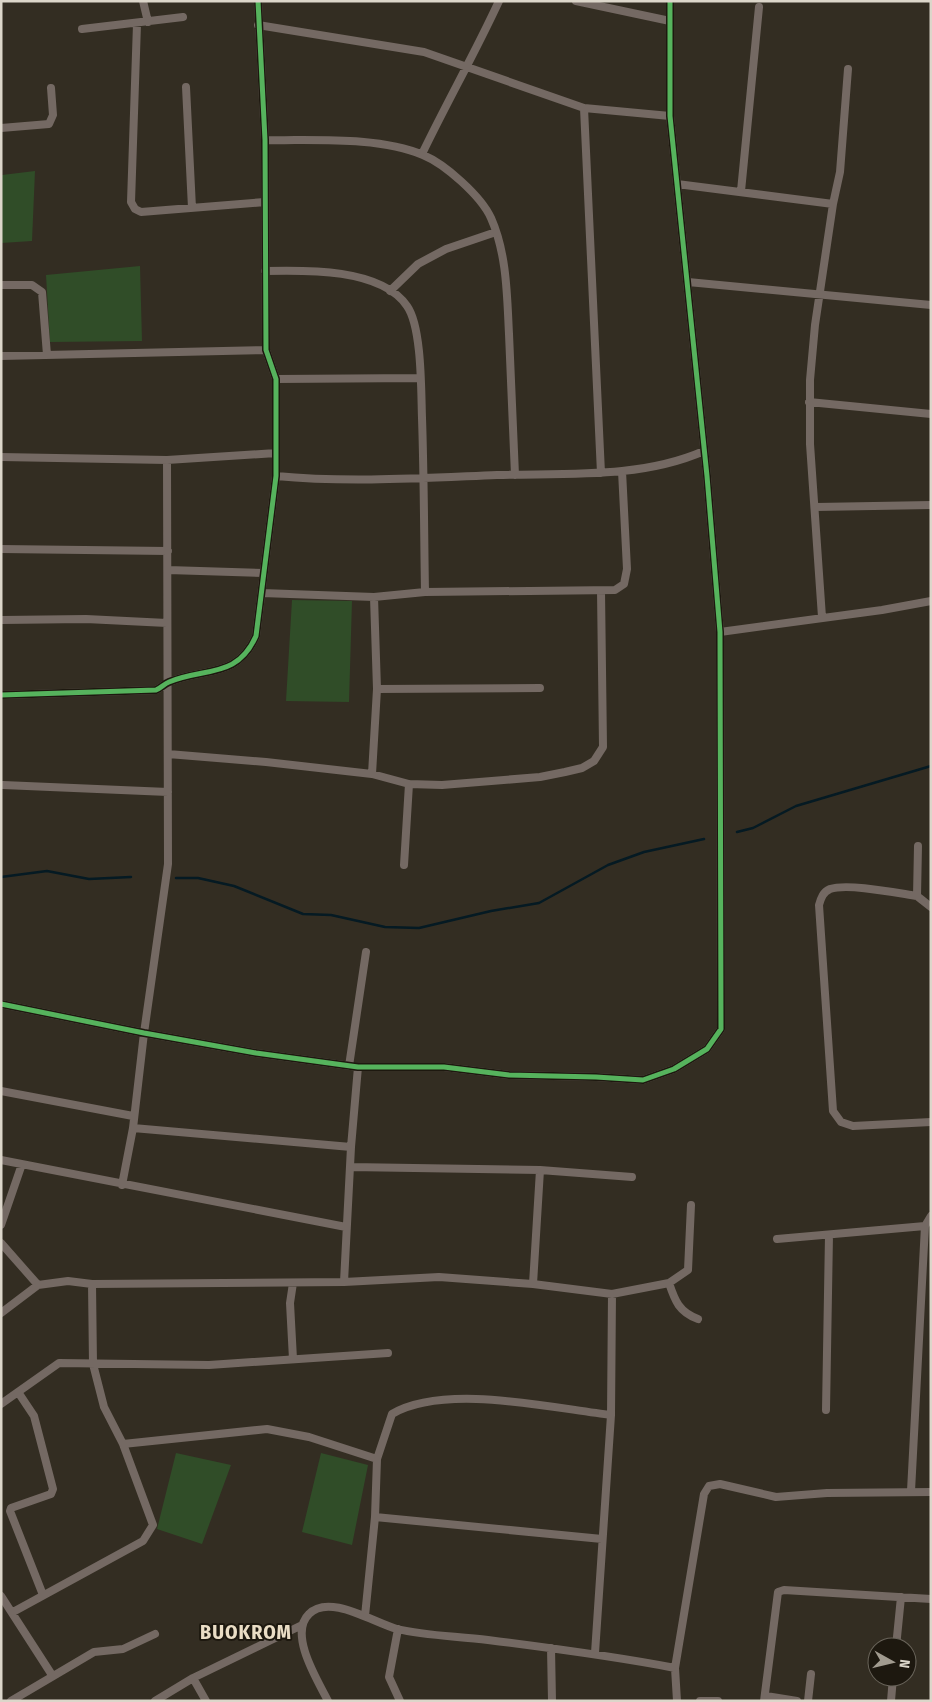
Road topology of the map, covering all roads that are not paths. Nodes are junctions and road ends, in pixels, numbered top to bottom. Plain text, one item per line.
1 (143, 1) edge
2 (258, 1) edge
3 (500, 1) edge
4 (576, 1) edge
5 (670, 1) edge
6 (760, 7) dead end
7 (183, 18) dead end
8 (670, 21) junction
9 (148, 22) junction
10 (137, 24) junction
11 (258, 25) junction
12 (82, 29) dead end
13 (468, 68) junction
14 (848, 69) dead end
15 (186, 87) dead end
16 (51, 88) dead end
17 (584, 108) junction
18 (670, 116) junction
19 (1, 128) edge
20 (264, 140) junction
21 (422, 154) junction
22 (676, 184) junction
23 (740, 191) junction
24 (265, 202) junction
25 (833, 204) junction
26 (192, 208) junction
27 (496, 232) junction
28 (265, 271) junction
29 (688, 282) junction
30 (1, 285) edge
31 (390, 290) junction
32 (820, 293) junction
33 (931, 305) edge
34 (266, 350) junction
35 (47, 355) junction
36 (1, 356) edge
37 (420, 378) junction
38 (276, 379) junction
39 (809, 402) junction
40 (931, 414) edge
41 (704, 451) junction
42 (276, 453) junction
43 (1, 457) edge
44 (167, 460) junction
45 (622, 471) junction
46 (601, 473) junction
47 (515, 475) junction
48 (276, 476) junction
49 (424, 478) junction
50 (931, 505) edge
51 (816, 507) junction
52 (1, 549) edge
53 (168, 551) junction
54 (168, 570) junction
55 (264, 573) junction
56 (601, 591) junction
57 (425, 592) junction
58 (262, 593) junction
59 (374, 597) junction
60 (931, 601) edge
61 (822, 617) junction
62 (1, 620) edge
63 (167, 623) junction
64 (720, 632) junction
65 (168, 682) junction
66 (540, 688) dead end
67 (377, 689) junction
68 (1, 695) edge
69 (168, 754) junction
70 (372, 774) junction
71 (409, 784) junction
72 (3, 785) dead end
73 (168, 792) junction
74 (918, 846) dead end
75 (404, 865) dead end
76 (917, 896) junction
77 (931, 907) edge
78 (366, 952) dead end
79 (1, 1004) edge
80 (144, 1033) junction
81 (349, 1066) junction
82 (358, 1067) junction
83 (1, 1092) edge
84 (133, 1116) junction
85 (931, 1122) edge
86 (133, 1128) junction
87 (351, 1147) junction
88 (1, 1160) edge
89 (22, 1164) junction
90 (350, 1167) junction
91 (540, 1170) junction
92 (632, 1177) dead end
93 (122, 1185) junction
94 (692, 1205) dead end
95 (931, 1216) edge
96 (1, 1225) edge
97 (346, 1226) junction
98 (925, 1226) junction
99 (829, 1235) junction
100 (777, 1239) dead end
101 (1, 1242) edge
102 (293, 1282) junction
103 (344, 1282) junction
104 (669, 1283) junction
105 (92, 1284) junction
106 (532, 1284) junction
107 (38, 1285) junction
108 (612, 1294) junction
109 (1, 1313) edge
110 (698, 1319) dead end
111 (388, 1353) dead end
112 (293, 1360) junction
113 (93, 1364) junction
114 (18, 1392) junction
115 (1, 1404) edge
116 (826, 1410) dead end
117 (611, 1415) junction
118 (123, 1444) junction
119 (377, 1459) junction
120 (911, 1491) junction
121 (931, 1492) edge
122 (375, 1517) junction
123 (602, 1539) junction
124 (43, 1595) junction
125 (1, 1596) edge
126 (901, 1597) junction
127 (931, 1599) edge
128 (14, 1612) junction
129 (365, 1616) junction
130 (302, 1625) junction
131 (398, 1629) junction
132 (155, 1634) dead end
133 (897, 1637) edge
134 (550, 1648) junction
135 (595, 1653) junction
136 (675, 1668) junction
137 (812, 1674) dead end
138 (52, 1675) junction
139 (193, 1678) junction
140 (892, 1687) edge
141 (765, 1698) edge
142 (11, 1701) edge
143 (155, 1701) edge
144 (206, 1701) edge
145 (328, 1701) edge
146 (400, 1701) edge
147 (552, 1701) edge
148 (677, 1701) edge
149 (700, 1701) edge
150 (718, 1701) edge
151 (797, 1701) edge
152 (808, 1701) edge
153 (891, 1701) edge

1 - 9 street
2 - 11 street
3 - 13 street
4 - 8 street
5 - 8 street
6 - 23 street
7 - 9 street
8 - 18 street
9 - 10 street
10 - 12 street
10 - 26 street
11 - 13 street
11 - 20 street
13 - 17 street
13 - 21 street
14 - 25 street
15 - 26 street
16 - 19 street
17 - 18 street
17 - 46 street
18 - 22 street
20 - 21 street
20 - 24 street
21 - 27 street
22 - 23 street
22 - 29 street
23 - 25 street
24 - 26 street
24 - 28 street
25 - 32 street
27 - 31 street
27 - 47 street
28 - 31 street
28 - 34 street
29 - 32 street
29 - 41 street
30 - 35 street
31 - 37 street
32 - 33 street
32 - 39 street
34 - 35 street
34 - 38 street
35 - 36 street
37 - 38 street
37 - 49 street
38 - 42 street
39 - 40 street
39 - 51 street
41 - 45 street
41 - 64 street
42 - 44 street
42 - 48 street
43 - 44 street
44 - 53 street
45 - 46 street
45 - 56 street
46 - 47 street
47 - 49 street
48 - 49 street
48 - 55 street
49 - 57 street
50 - 51 street
51 - 61 street
52 - 53 street
53 - 54 street
54 - 55 street
54 - 63 street
55 - 58 street
56 - 57 street
56 - 71 street
57 - 59 street
58 - 59 street
58 - 65 street
59 - 67 street
60 - 61 street
61 - 64 street
62 - 63 street
63 - 65 street
64 - 82 street
65 - 68 street
65 - 69 street
66 - 67 street
67 - 70 street
69 - 70 street
69 - 73 street
70 - 71 street
71 - 75 street
72 - 73 street
73 - 80 street
74 - 76 street
76 - 77 street
76 - 85 street
78 - 81 street
79 - 80 street
80 - 81 street
80 - 84 street
81 - 82 street
82 - 87 street
83 - 84 street
84 - 86 street
86 - 87 street
86 - 93 street
87 - 90 street
88 - 89 street
89 - 93 street
89 - 96 street
90 - 91 street
90 - 97 street
91 - 92 street
91 - 106 street
93 - 97 street
94 - 104 street
95 - 98 street
97 - 103 street
98 - 99 street
98 - 120 street
99 - 100 street
99 - 116 street
101 - 107 street
102 - 103 street
102 - 105 street
102 - 112 street
103 - 106 street
104 - 108 street
104 - 110 street
105 - 107 street
105 - 113 street
106 - 108 street
107 - 109 street
108 - 117 street
111 - 112 street
112 - 113 street
113 - 114 street
113 - 118 street
114 - 115 street
114 - 124 street
117 - 119 street
117 - 123 street
118 - 119 street
118 - 124 street
119 - 122 street
120 - 121 street
120 - 136 street
122 - 123 street
122 - 129 street
123 - 135 street
124 - 128 street
125 - 128 street
126 - 127 street
126 - 133 street
126 - 141 street
128 - 138 street
129 - 130 street
129 - 131 street
130 - 139 street
130 - 145 street
131 - 134 street
131 - 146 street
132 - 138 street
134 - 135 street
134 - 147 street
135 - 136 street
136 - 148 street
137 - 152 street
138 - 142 street
139 - 143 street
139 - 144 street
140 - 153 street
141 - 151 street
149 - 150 street

